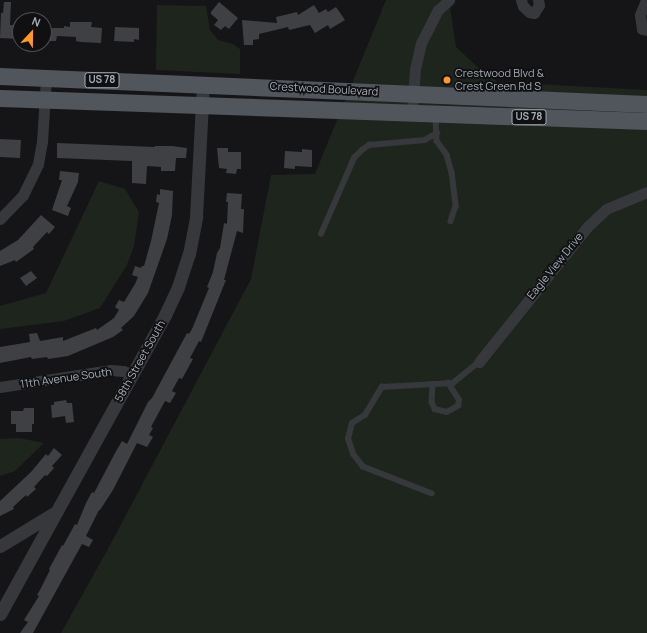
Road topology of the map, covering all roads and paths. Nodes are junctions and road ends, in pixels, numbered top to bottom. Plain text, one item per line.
1 (449, 0) edge
2 (521, 0) edge
3 (538, 0) edge
4 (646, 0) edge
5 (647, 30) edge
6 (0, 76) edge
7 (46, 78) junction
8 (203, 84) junction
9 (413, 93) junction
10 (0, 98) edge
11 (45, 100) junction
12 (647, 104) edge
13 (202, 106) junction
14 (412, 112) junction
15 (436, 114) junction
16 (647, 121) edge
17 (437, 133) junction
18 (647, 192) edge
19 (0, 219) edge
20 (451, 221) dead end
21 (321, 234) dead end
22 (479, 362) joint
23 (132, 374) junction
24 (448, 383) junction
25 (433, 384) junction
26 (0, 387) edge
27 (432, 494) dead end
28 (56, 512) junction
29 (0, 546) edge
30 (0, 614) edge

1 - 9 street
2 - 3 street
4 - 5 street
6 - 7 main road, Crestwood Boulevard / US 78
7 - 8 main road, Crestwood Boulevard / US 78
7 - 11 street
8 - 9 main road, Crestwood Boulevard / US 78
8 - 13 street, 58th Street South
9 - 12 main road, Crestwood Boulevard / US 78
9 - 14 street
10 - 11 main road, Crestwood Boulevard / US 78
11 - 13 main road, Crestwood Boulevard / US 78
11 - 19 street
13 - 14 main road, Crestwood Boulevard / US 78
13 - 23 street, 58th Street South
14 - 15 main road, Crestwood Boulevard / US 78
15 - 16 main road, Crestwood Boulevard / US 78
15 - 17 lane
17 - 20 lane
17 - 21 lane
18 - 22 street, Eagle View Drive
22 - 24 lane
23 - 26 street, 11th Avenue South
23 - 28 street, 58th Street South
24 - 25 lane
24 - 25 lane
25 - 27 lane
28 - 29 street
28 - 30 street, 58th Street South

